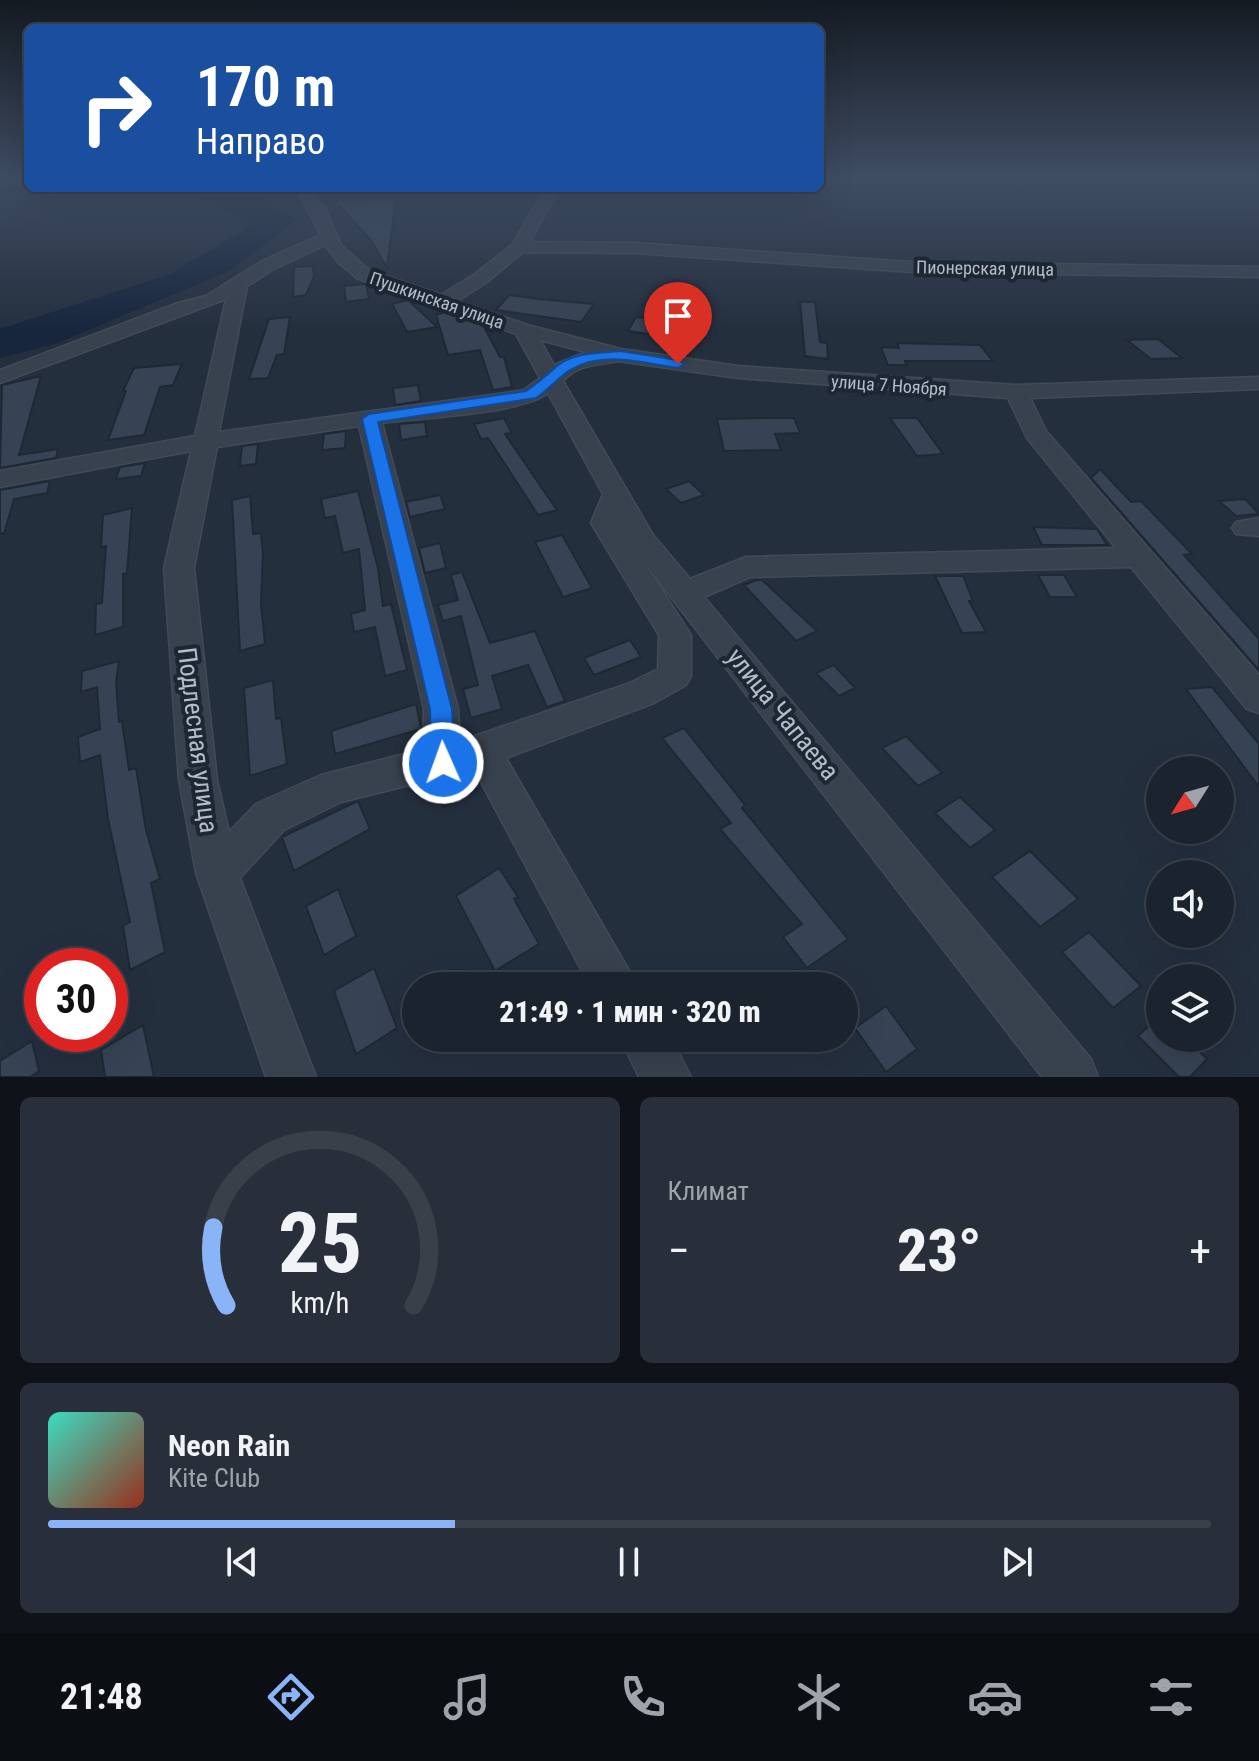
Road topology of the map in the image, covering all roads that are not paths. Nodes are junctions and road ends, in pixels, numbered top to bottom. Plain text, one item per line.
1 (324, 229) edge
2 (529, 229) edge
3 (327, 238) junction
4 (519, 247) junction
5 (1259, 272) edge
6 (238, 286) junction
7 (442, 302) junction
8 (524, 330) junction
9 (620, 355) junction
10 (0, 377) edge
11 (552, 380) junction
12 (1259, 383) edge
13 (1016, 392) junction
14 (369, 419) junction
15 (204, 441) junction
16 (0, 479) edge
17 (617, 493) junction
18 (1140, 557) junction
19 (685, 593) junction
20 (1259, 699) edge
21 (483, 751) junction
22 (443, 763) junction
23 (217, 873) junction
24 (607, 972) edge
25 (652, 1052) edge
26 (291, 1077) edge
27 (666, 1077) edge
28 (1073, 1077) edge

1 - 3 street, Пушкинская улица
2 - 4 street
3 - 6 street
3 - 7 street, Пушкинская улица
4 - 5 street, Пионерская улица
4 - 7 street
6 - 10 street
6 - 15 street, Подлесная улица
7 - 8 street, Пушкинская улица
8 - 9 street, улица 7 Ноября
8 - 11 street, улица Чапаева
9 - 11 street
9 - 13 street, улица 7 Ноября
11 - 14 street
11 - 17 street, улица Чапаева
12 - 13 street, улица 7 Ноября
13 - 18 street
14 - 15 street
14 - 22 street
15 - 16 street
15 - 23 street, Подлесная улица
17 - 19 street, улица Чапаева
17 - 21 street
18 - 19 street
18 - 20 street
19 - 28 street, улица Чапаева
21 - 22 street
21 - 24 street
22 - 23 street
23 - 26 street, Подлесная улица
25 - 27 street

